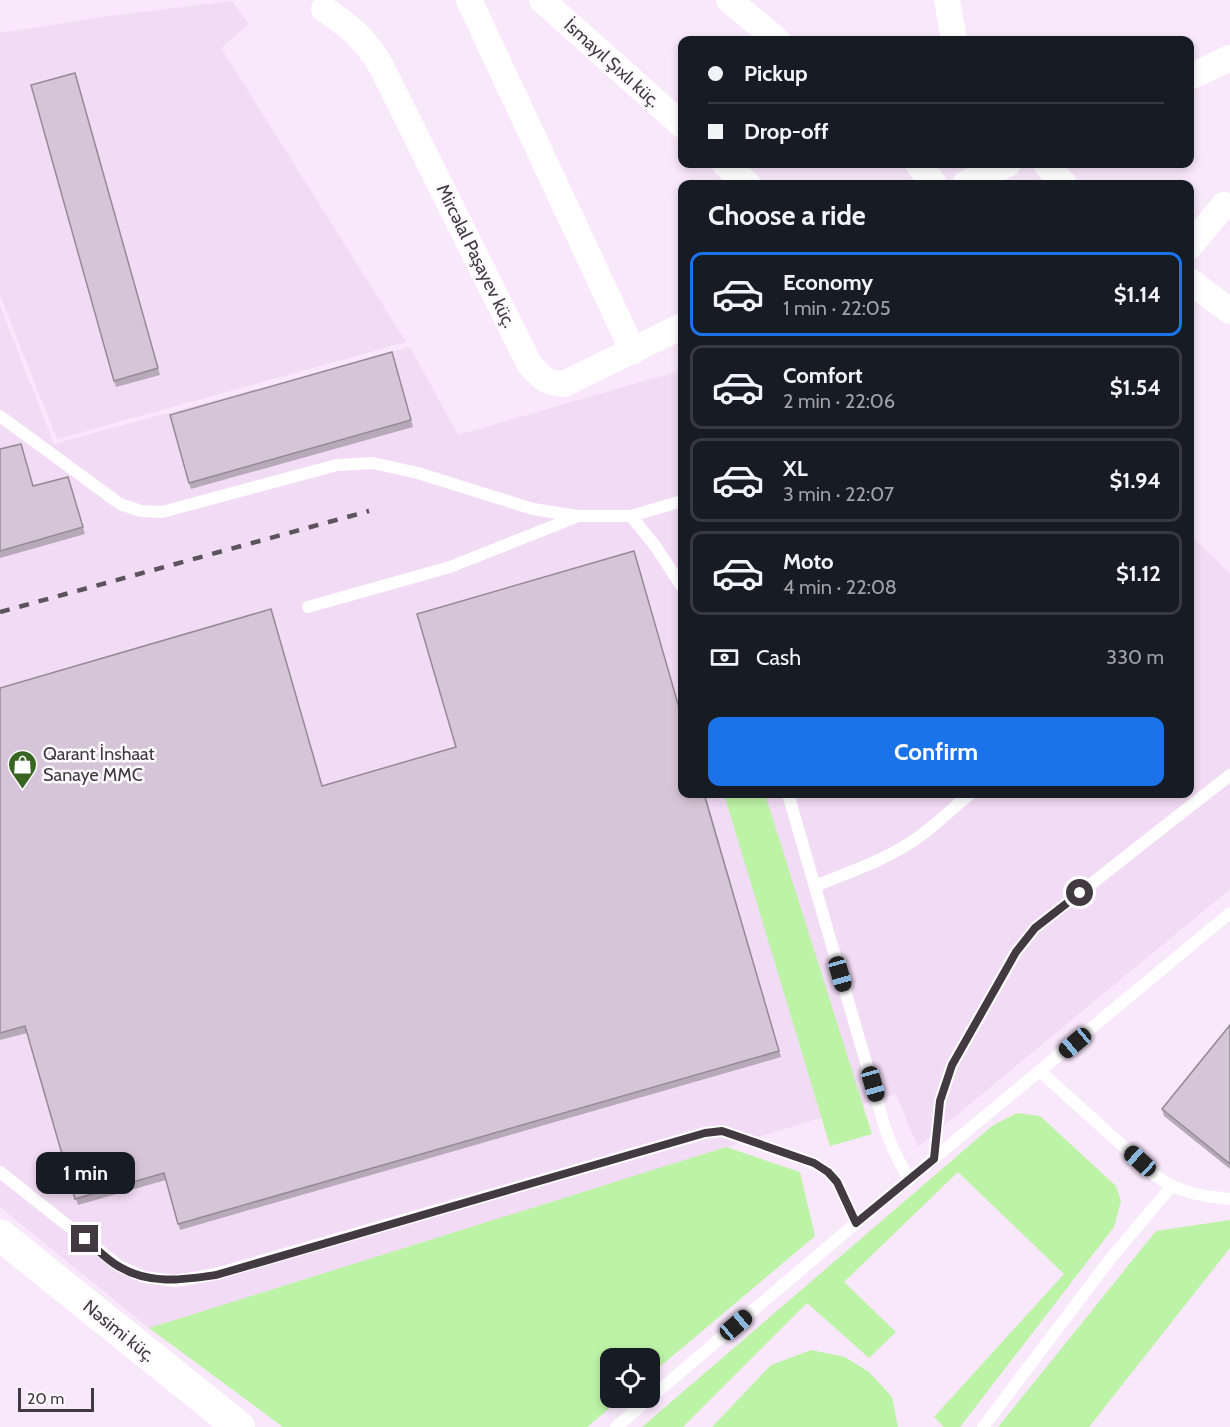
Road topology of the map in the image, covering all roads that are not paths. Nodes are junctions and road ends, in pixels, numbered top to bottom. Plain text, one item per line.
1 (469, 0) edge
2 (542, 0) edge
3 (729, 0) edge
4 (946, 0) edge
5 (324, 9) dead end
6 (772, 36) edge
7 (953, 36) edge
8 (1229, 59) edge
9 (1194, 75) edge
10 (678, 122) edge
11 (730, 168) edge
12 (921, 168) edge
13 (1050, 168) edge
14 (743, 180) edge
15 (931, 180) edge
16 (1060, 180) edge
17 (1224, 206) dead end
18 (1194, 241) edge
19 (1194, 284) edge
20 (1230, 311) edge
21 (678, 328) edge
22 (633, 351) junction
23 (0, 416) edge
24 (678, 502) edge
25 (577, 516) junction
26 (631, 516) junction
27 (678, 580) edge
28 (308, 607) dead end
29 (1230, 775) edge
30 (789, 798) edge
31 (965, 798) edge
32 (815, 886) junction
33 (1230, 913) edge
34 (1041, 1072) junction
35 (934, 1159) junction
36 (0, 1172) edge
37 (909, 1180) junction
38 (1171, 1187) junction
39 (1230, 1199) edge
40 (856, 1223) junction
41 (0, 1235) edge
42 (239, 1427) edge
43 (616, 1427) edge
44 (983, 1427) edge

1 - 22 street
2 - 10 street, İsmayıl Şıxlı küç.
3 - 6 street
4 - 7 street
5 - 22 street, Mircəlal Paşayev küç.
8 - 9 street
11 - 14 street
12 - 15 street
13 - 16 street
17 - 18 street
19 - 20 street
21 - 22 street, Mircəlal Paşayev küç.
23 - 25 lane
24 - 26 lane
25 - 26 lane
25 - 28 lane
26 - 27 lane
29 - 35 lane
30 - 32 lane
31 - 32 lane
32 - 37 lane
33 - 34 lane
34 - 35 lane
34 - 38 lane
35 - 37 lane
36 - 40 lane
37 - 40 lane
38 - 39 lane
38 - 44 lane
40 - 43 lane
41 - 42 street, Nəsimi küç.

